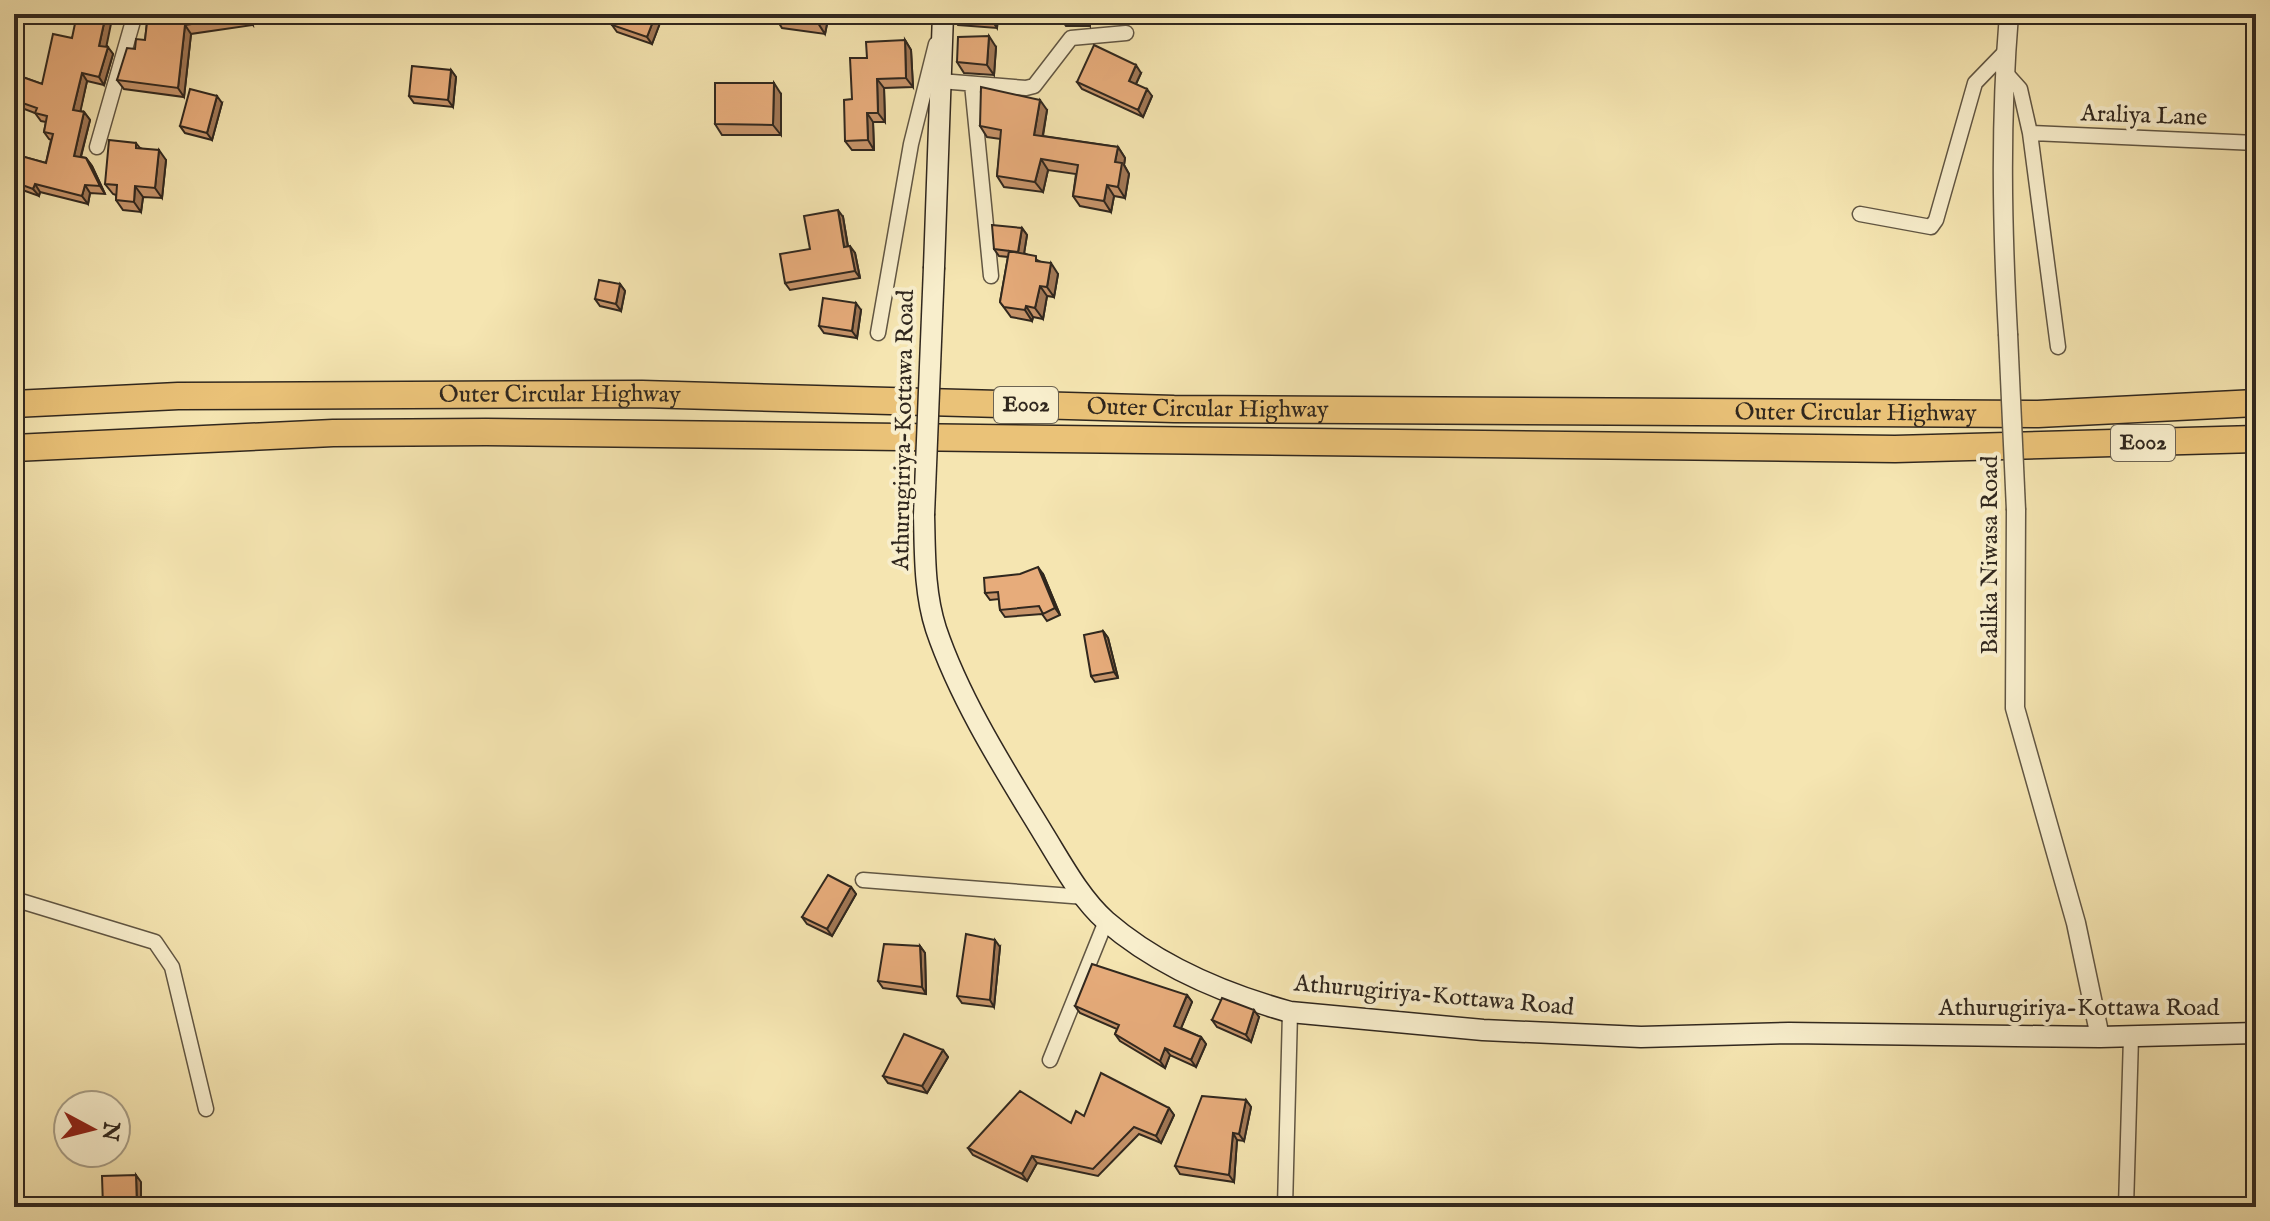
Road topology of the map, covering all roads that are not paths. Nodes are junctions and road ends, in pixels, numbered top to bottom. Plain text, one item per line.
1 (135, 14) edge
2 (2009, 14) edge
3 (942, 18) edge
4 (1126, 33) dead end
5 (2006, 51) junction
6 (2003, 70) junction
7 (940, 81) junction
8 (972, 84) junction
9 (2030, 133) junction
10 (2256, 143) edge
11 (97, 147) dead end
12 (1860, 214) dead end
13 (991, 276) dead end
14 (878, 333) dead end
15 (2058, 347) dead end
16 (2256, 403) edge
17 (14, 404) edge
18 (2256, 439) edge
19 (14, 448) edge
20 (863, 880) dead end
21 (1085, 897) junction
22 (14, 899) edge
23 (1106, 921) junction
24 (1290, 1012) junction
25 (2256, 1033) edge
26 (2100, 1037) junction
27 (2131, 1037) junction
28 (1050, 1060) dead end
29 (206, 1109) dead end
30 (1285, 1207) edge
31 (2126, 1207) edge

1 - 11 street
2 - 5 street, Balika Niwasa Road
3 - 7 main road, Athurugiriya-Kottawa Road
3 - 14 street
4 - 8 street
5 - 6 street, Balika Niwasa Road
5 - 12 street
6 - 9 street
6 - 26 street, Balika Niwasa Road, bridge
7 - 8 street
7 - 21 main road, Athurugiriya-Kottawa Road, bridge
8 - 13 street
9 - 10 street, Araliya Lane
9 - 15 street
16 - 17 highway, Outer Circular Highway / E002
18 - 19 highway, Outer Circular Highway / E002
20 - 21 street
21 - 23 main road, Athurugiriya-Kottawa Road
22 - 29 street
23 - 24 main road, Athurugiriya-Kottawa Road
23 - 28 street
24 - 26 main road, Athurugiriya-Kottawa Road
24 - 30 street
25 - 27 main road, Athurugiriya-Kottawa Road
26 - 27 main road, Athurugiriya-Kottawa Road
27 - 31 street

